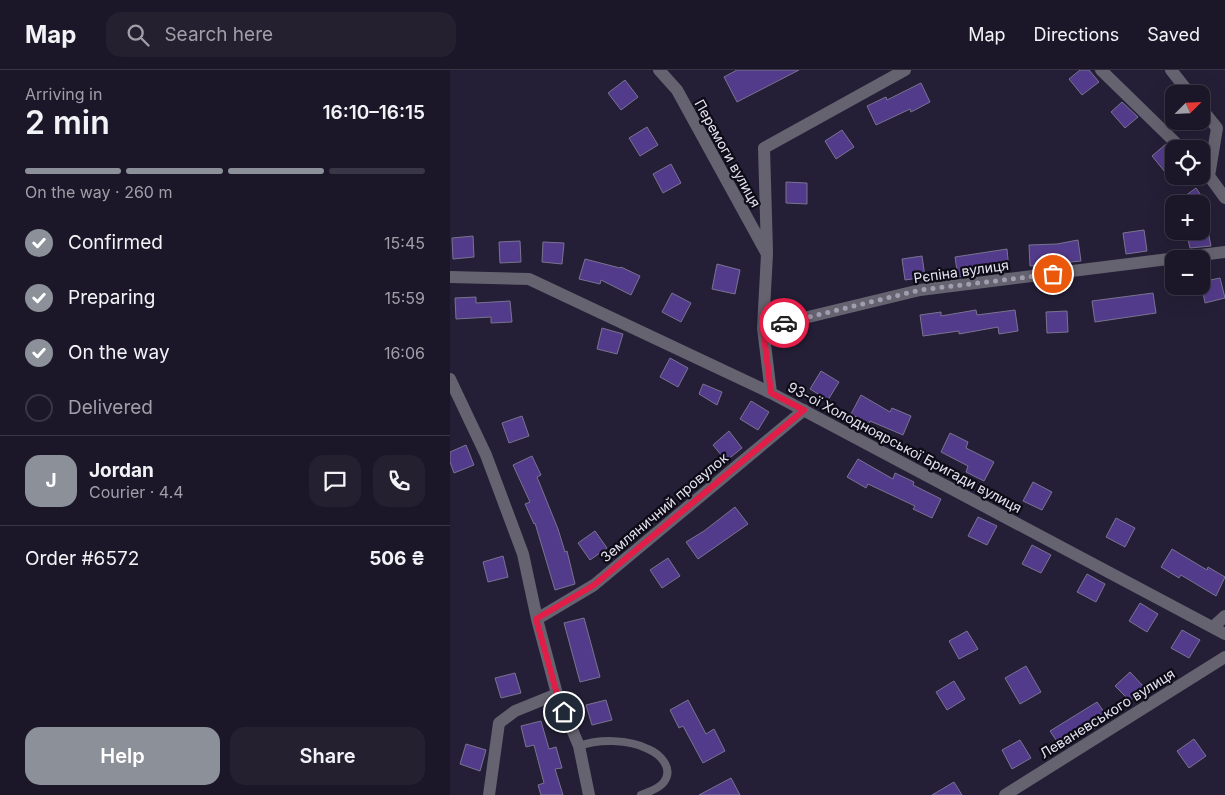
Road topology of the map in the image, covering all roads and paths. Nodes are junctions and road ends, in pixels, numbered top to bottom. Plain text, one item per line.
1 (659, 70) edge
2 (905, 70) edge
3 (1101, 70) edge
4 (1171, 70) edge
5 (1183, 85) edge
6 (1210, 119) edge
7 (1173, 140) edge
8 (1210, 154) edge
9 (1210, 178) edge
10 (1225, 198) edge
11 (1225, 252) edge
12 (767, 254) junction
13 (450, 277) edge
14 (763, 328) junction
15 (450, 379) edge
16 (771, 393) junction
17 (804, 410) junction
18 (1225, 616) edge
19 (536, 619) junction
20 (1213, 627) junction
21 (1225, 634) edge
22 (1225, 657) edge
23 (557, 694) junction
24 (579, 746) junction
25 (489, 795) edge
26 (589, 795) edge
27 (641, 795) edge
28 (1004, 795) edge

1 - 12 street, Перемоги вулиця
2 - 12 street, Перемоги вулиця
3 - 7 street
4 - 5 street
6 - 8 street
9 - 10 street
11 - 14 street, Рєпіна вулиця
12 - 14 street, Перемоги вулиця
13 - 16 street, 93-ої Холодноярської Бригади вулиця
14 - 16 street, Перемоги вулиця
15 - 19 street
16 - 17 street, 93-ої Холодноярської Бригади вулиця
17 - 19 street, Земляничний провулок
17 - 20 street, 93-ої Холодноярської Бригади вулиця
18 - 20 street
19 - 23 street
20 - 21 street, 93-ої Холодноярської Бригади вулиця
22 - 28 street, Леваневського вулиця
23 - 24 street
23 - 25 street
24 - 26 street
24 - 27 lane

